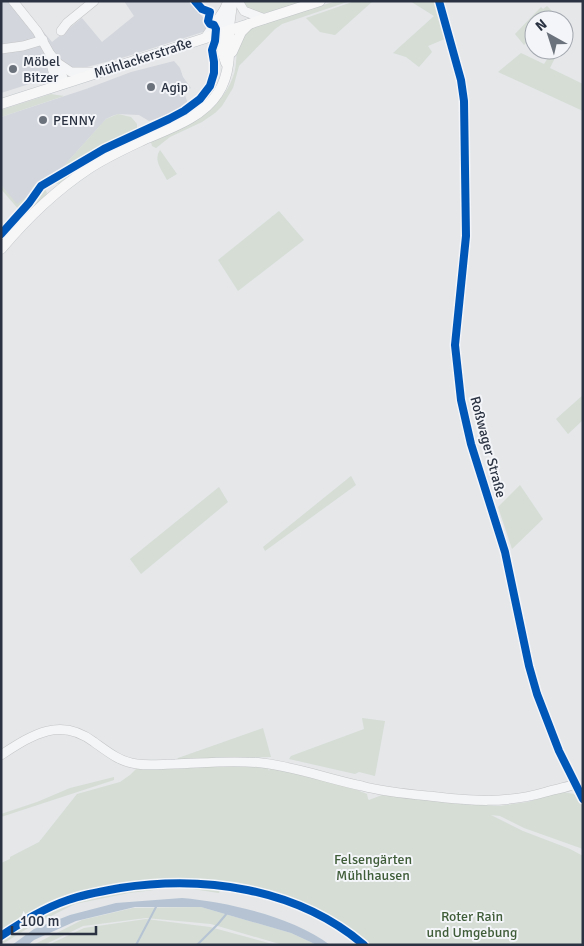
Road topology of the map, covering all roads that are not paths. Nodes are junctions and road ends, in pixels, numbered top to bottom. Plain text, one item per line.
1 (14, 1) edge
2 (94, 1) edge
3 (195, 1) edge
4 (233, 1) edge
5 (238, 1) edge
6 (320, 1) edge
7 (439, 1) edge
8 (226, 6) edge
9 (202, 9) dead end
10 (264, 19) junction
11 (250, 23) junction
12 (61, 31) dead end
13 (225, 31) junction
14 (203, 38) junction
15 (43, 40) junction
16 (1, 49) edge
17 (50, 54) junction
18 (226, 59) junction
19 (57, 62) junction
20 (101, 71) junction
21 (61, 84) junction
22 (1, 104) edge
23 (1, 248) edge
24 (1, 755) edge
25 (573, 781) junction
26 (583, 798) edge

1 - 15 street
2 - 12 street
3 - 9 street
4 - 13 street
5 - 10 street
6 - 10 main road, Mühlackerstraße
7 - 25 street, Roßwager Straße
8 - 13 street
8 - 14 street
10 - 11 main road, Mühlackerstraße
11 - 13 main road, Mühlackerstraße
11 - 18 main road
13 - 14 main road, Mühlackerstraße
13 - 18 main road
14 - 18 main road
14 - 20 main road, Mühlackerstraße
15 - 16 street
15 - 17 street
17 - 19 street
17 - 21 street
18 - 23 main road
19 - 20 street
19 - 21 street
20 - 21 main road, Mühlackerstraße
21 - 22 main road, Mühlackerstraße
24 - 25 street
25 - 26 street, Roßwager Straße

